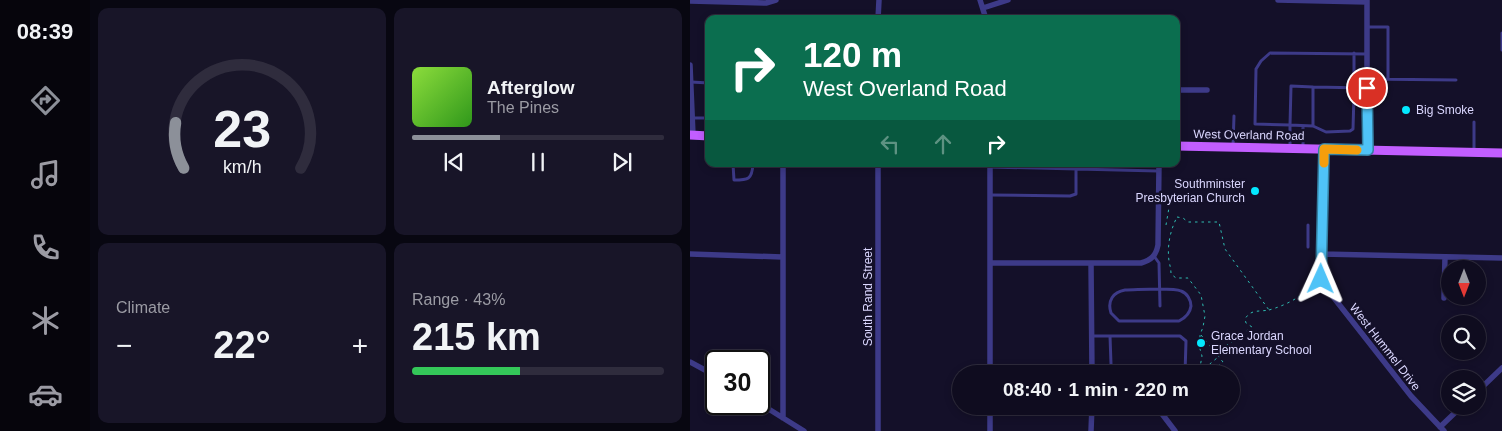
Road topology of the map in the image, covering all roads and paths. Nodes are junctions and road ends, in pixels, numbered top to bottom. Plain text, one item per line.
1 (776, 0) edge
2 (878, 0) edge
3 (980, 0) edge
4 (1008, 0) edge
5 (1278, 0) edge
6 (690, 1) edge
7 (1367, 1) edge
8 (984, 8) junction
9 (878, 15) edge
10 (985, 15) edge
11 (1367, 27) junction
12 (1502, 33) edge
13 (1502, 50) edge
14 (1354, 53) junction
15 (1367, 54) junction
16 (690, 65) edge
17 (690, 70) edge
18 (1367, 79) junction
19 (1388, 79) junction
20 (1456, 80) dead end
21 (705, 84) edge
22 (691, 87) edge
23 (1313, 87) junction
24 (1356, 88) junction
25 (1367, 88) junction
26 (1180, 90) edge
27 (1207, 90) dead end
28 (1234, 116) dead end
29 (692, 118) junction
30 (705, 118) edge
31 (1474, 122) dead end
32 (1290, 125) junction
33 (1303, 126) junction
34 (1312, 126) junction
35 (692, 135) edge
36 (705, 136) edge
37 (1180, 146) edge
38 (1234, 148) junction
39 (1290, 149) junction
40 (1303, 149) junction
41 (1324, 149) junction
42 (1368, 150) junction
43 (1474, 153) junction
44 (1502, 153) edge
45 (733, 167) edge
46 (752, 167) edge
47 (783, 167) edge
48 (878, 167) edge
49 (990, 167) edge
50 (1033, 167) edge
51 (1159, 167) edge
52 (1076, 169) junction
53 (1159, 171) junction
54 (990, 195) junction
55 (1171, 196) dead end
56 (1308, 225) dead end
57 (1165, 226) dead end
58 (1308, 247) dead end
59 (690, 254) edge
60 (1322, 254) junction
61 (1154, 256) junction
62 (782, 257) junction
63 (1445, 257) junction
64 (1502, 258) edge
65 (1445, 260) edge
66 (990, 263) junction
67 (1091, 263) junction
68 (1316, 285) dead end
69 (1160, 290) junction
70 (1160, 306) dead end
71 (1268, 310) junction
72 (1200, 334) junction
73 (1092, 336) junction
74 (1110, 336) junction
75 (1218, 356) junction
76 (690, 362) edge
77 (1111, 364) dead end
78 (990, 365) edge
79 (1092, 365) edge
80 (1185, 365) edge
81 (1220, 365) edge
82 (1502, 368) edge
83 (705, 370) edge
84 (1486, 383) edge
85 (770, 410) edge
86 (990, 415) edge
87 (1092, 415) edge
88 (1163, 415) edge
89 (1454, 415) edge
90 (783, 418) junction
91 (1442, 429) edge
92 (804, 431) edge
93 (878, 431) edge
94 (990, 431) edge
95 (1092, 431) edge
96 (1175, 431) edge

1 - 6 street
2 - 9 street
3 - 8 street
4 - 8 street
5 - 7 street
7 - 11 street
8 - 10 street
11 - 15 street
11 - 19 lane
12 - 13 lane
14 - 15 lane
14 - 24 lane
14 - 32 lane
15 - 18 street
16 - 17 street
17 - 22 street
18 - 19 lane
18 - 25 street
19 - 20 lane
21 - 22 lane
22 - 29 street
23 - 24 lane
23 - 32 lane
23 - 34 lane
24 - 25 lane
24 - 34 lane
25 - 42 street
26 - 27 street
28 - 38 lane
29 - 30 lane
29 - 35 street
31 - 43 lane
32 - 33 lane
32 - 39 lane
33 - 34 lane
33 - 40 lane
35 - 36 main road
37 - 38 main road, West Overland Road
38 - 39 main road, West Overland Road
39 - 40 main road, West Overland Road
40 - 41 main road, West Overland Road
41 - 42 main road, West Overland Road
41 - 60 street, West Hummel Drive
42 - 43 main road, West Overland Road
43 - 44 main road, West Overland Road
45 - 46 lane
47 - 62 street
48 - 93 street, South Rand Street
49 - 54 street
50 - 52 lane
51 - 53 street
52 - 53 lane
52 - 54 lane
53 - 61 street
54 - 66 street
55 - 57 path
56 - 58 lane
59 - 62 street
60 - 63 street
60 - 91 street, West Hummel Drive
61 - 67 street
61 - 69 lane
62 - 90 street
63 - 64 street
63 - 65 street
66 - 67 street
66 - 78 street
67 - 73 street
68 - 71 path
69 - 69 lane
69 - 70 lane
71 - 72 path
71 - 75 path
72 - 75 path
72 - 75 path
73 - 74 lane
73 - 79 street
74 - 77 lane
74 - 80 lane
75 - 81 path
76 - 83 street
82 - 84 street
85 - 90 street
86 - 94 street
87 - 95 street
88 - 96 street
89 - 91 street
90 - 92 street

